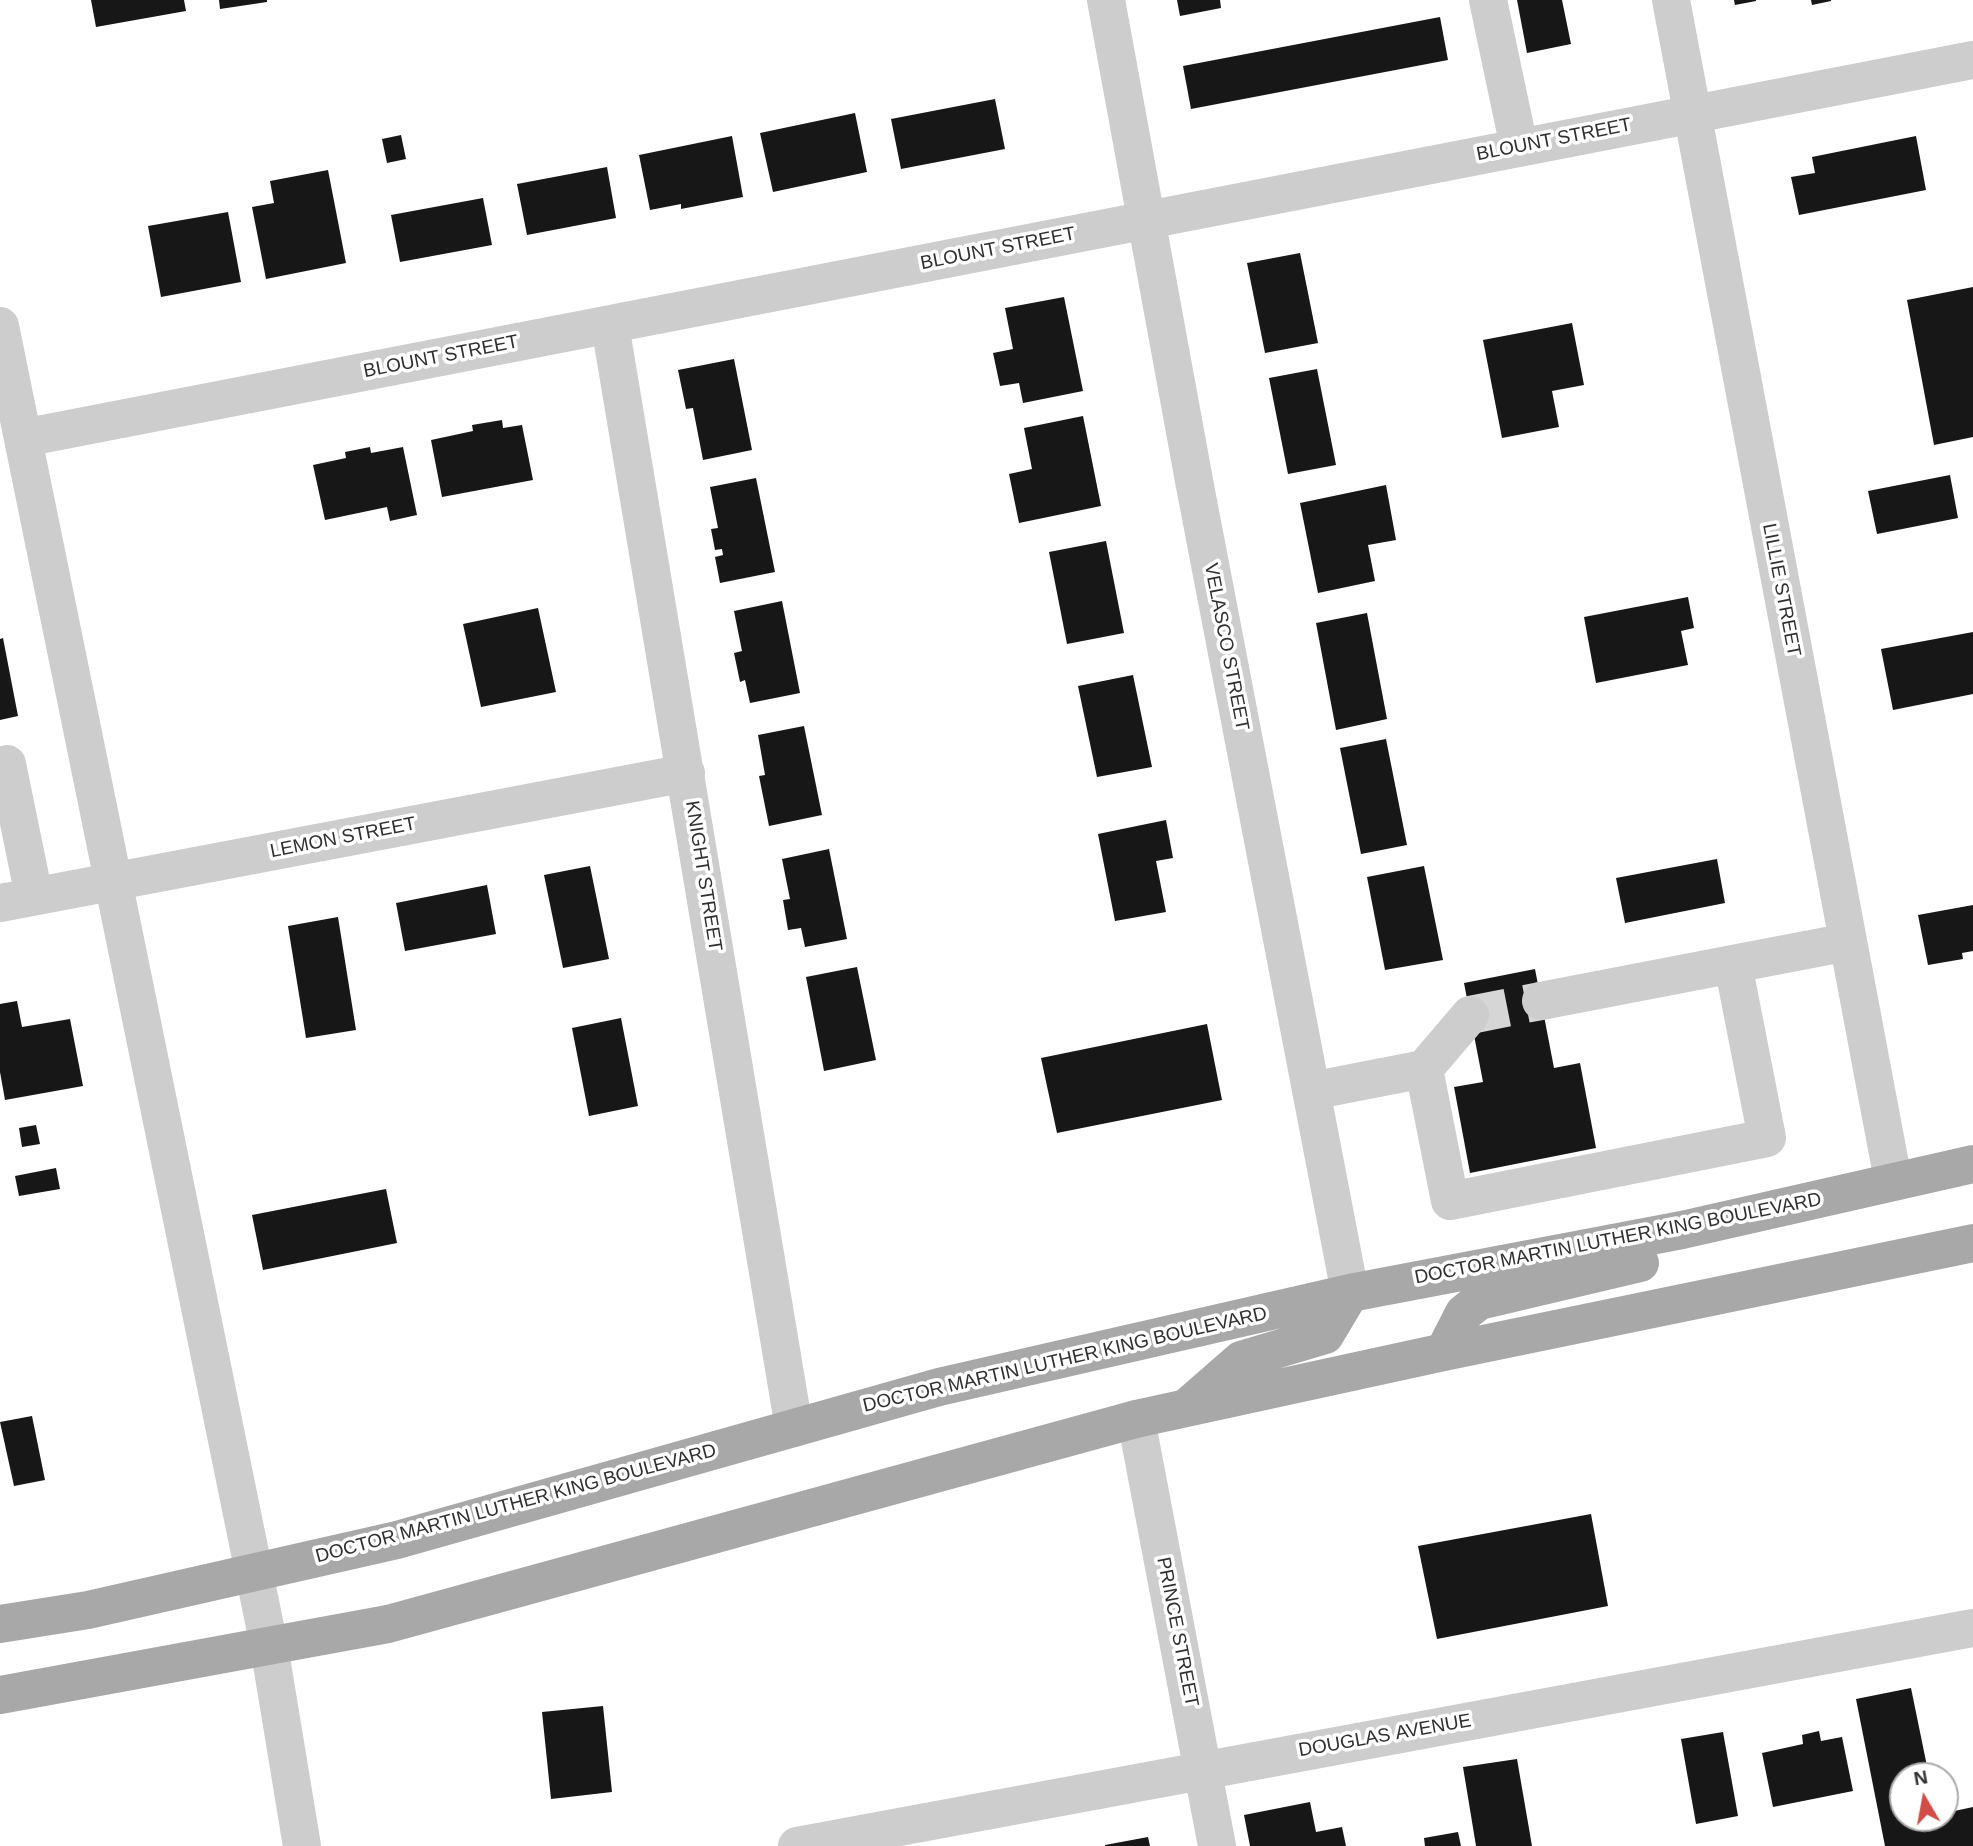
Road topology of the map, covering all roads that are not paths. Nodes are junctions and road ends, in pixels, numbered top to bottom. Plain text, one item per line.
1 (1106, 0) edge
2 (1488, 0) edge
3 (1671, 0) edge
4 (1973, 60) edge
5 (1691, 114) junction
6 (1518, 147) junction
7 (1148, 220) junction
8 (610, 325) junction
9 (0, 326) edge
10 (23, 438) junction
11 (7, 764) dead end
12 (686, 773) junction
13 (114, 881) junction
14 (17, 899) edge
15 (1848, 942) junction
16 (1733, 964) junction
17 (1541, 1001) tunnel mouth
18 (1470, 1015) tunnel mouth
19 (1424, 1069) junction
20 (1311, 1091) junction
21 (1973, 1164) edge
22 (1893, 1181) junction
23 (1682, 1230) junction
24 (1973, 1242) edge
25 (1350, 1293) junction
26 (1444, 1352) junction
27 (1185, 1410) junction
28 (1136, 1419) junction
29 (794, 1428) junction
30 (254, 1572) junction
31 (0, 1624) edge
32 (1973, 1628) edge
33 (269, 1646) junction
34 (0, 1695) edge
35 (1203, 1770) junction
36 (302, 1846) edge
37 (797, 1846) edge
38 (1217, 1846) edge

1 - 7 street, VELASCO STREET
2 - 6 street
3 - 5 street, LILLIE STREET
4 - 5 street, BLOUNT STREET
5 - 6 street, BLOUNT STREET
5 - 15 street, LILLIE STREET
6 - 7 street, BLOUNT STREET
7 - 8 street, BLOUNT STREET
7 - 20 street, VELASCO STREET
8 - 10 street, BLOUNT STREET
8 - 12 street, KNIGHT STREET
9 - 10 street
10 - 13 street
11 - 14 street
12 - 13 street, LEMON STREET
12 - 29 street, KNIGHT STREET
13 - 14 street, LEMON STREET
13 - 30 street
15 - 16 street
15 - 22 street, LILLIE STREET
16 - 17 street
16 - 19 street
18 - 19 street
19 - 20 street
20 - 25 street, VELASCO STREET
21 - 22 main road, DOCTOR MARTIN LUTHER KING BOULEVARD
22 - 23 main road, DOCTOR MARTIN LUTHER KING BOULEVARD
23 - 25 main road, DOCTOR MARTIN LUTHER KING BOULEVARD
23 - 26 main road
24 - 26 main road
25 - 27 main road
25 - 29 main road, DOCTOR MARTIN LUTHER KING BOULEVARD
26 - 27 main road
27 - 28 main road
28 - 33 main road
28 - 35 street, PRINCE STREET
29 - 30 main road, DOCTOR MARTIN LUTHER KING BOULEVARD
30 - 31 main road, DOCTOR MARTIN LUTHER KING BOULEVARD
30 - 33 street
32 - 35 street, DOUGLAS AVENUE
33 - 34 main road
33 - 36 street
35 - 37 street, DOUGLAS AVENUE
35 - 38 street, PRINCE STREET

